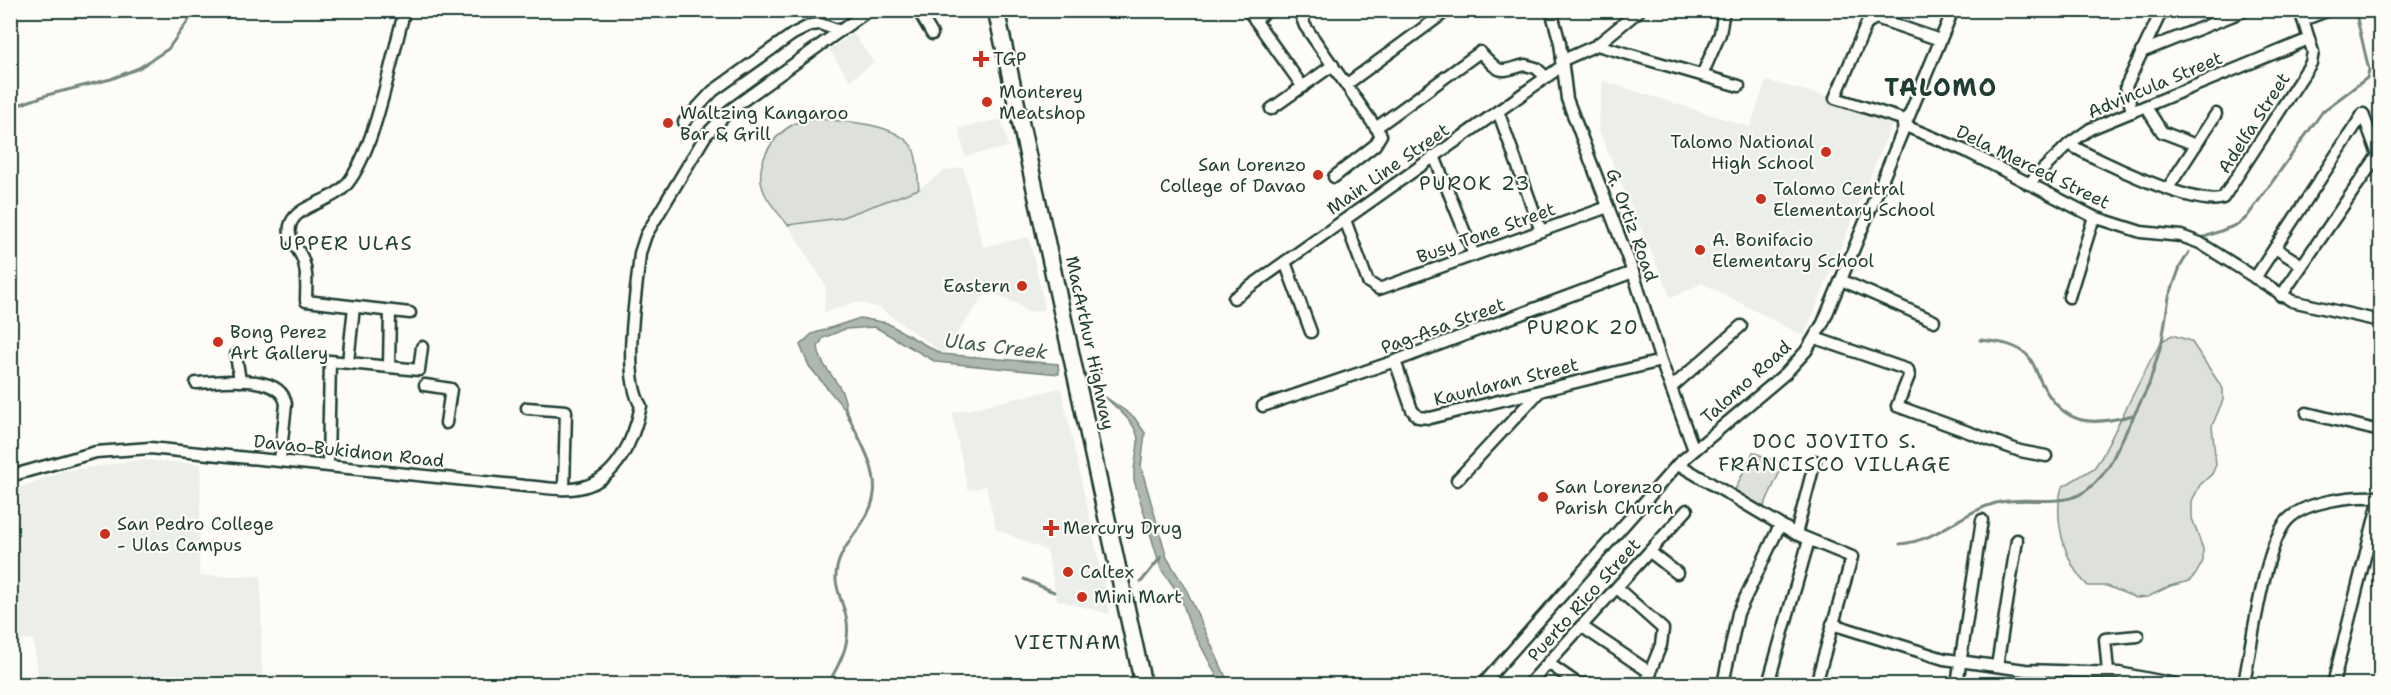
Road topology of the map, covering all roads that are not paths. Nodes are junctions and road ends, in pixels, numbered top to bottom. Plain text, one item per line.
1 (405, 10) edge
2 (869, 10) edge
3 (918, 10) edge
4 (996, 10) edge
5 (1248, 10) edge
6 (1269, 10) edge
7 (1299, 10) edge
8 (1448, 10) edge
9 (1551, 10) edge
10 (1640, 10) edge
11 (1724, 10) edge
12 (1953, 10) edge
13 (2162, 10) edge
14 (2246, 10) edge
15 (2329, 10) edge
16 (2301, 15) edge
17 (1255, 20) junction
18 (840, 31) junction
19 (932, 34) dead end
20 (2309, 39) junction
21 (1940, 40) junction
22 (1597, 45) junction
23 (2141, 52) junction
24 (1561, 63) junction
25 (1334, 65) junction
26 (1702, 75) junction
27 (1546, 77) junction
28 (1347, 84) junction
29 (1739, 86) dead end
30 (1303, 87) junction
31 (2146, 106) junction
32 (1271, 109) dead end
33 (1498, 111) junction
34 (2132, 112) junction
35 (2216, 114) dead end
36 (684, 122) dead end
37 (1904, 122) junction
38 (1377, 127) junction
39 (2069, 144) junction
40 (2196, 145) junction
41 (1434, 156) junction
42 (1334, 177) dead end
43 (2028, 184) junction
44 (2168, 188) junction
45 (1608, 207) junction
46 (2094, 217) junction
47 (1345, 220) junction
48 (1541, 231) junction
49 (2275, 248) junction
50 (1474, 255) junction
51 (1285, 262) junction
52 (2302, 265) junction
53 (1633, 272) junction
54 (2255, 278) junction
55 (1841, 280) junction
56 (2281, 296) junction
57 (2069, 297) dead end
58 (1234, 298) dead end
59 (354, 307) junction
60 (390, 311) junction
61 (410, 314) dead end
62 (1935, 321) dead end
63 (2380, 321) edge
64 (1741, 326) dead end
65 (1311, 333) dead end
66 (1815, 338) junction
67 (422, 347) dead end
68 (236, 355) dead end
69 (1395, 361) junction
70 (1661, 361) junction
71 (348, 363) junction
72 (389, 366) junction
73 (240, 381) junction
74 (196, 383) dead end
75 (425, 385) dead end
76 (1672, 387) junction
77 (1540, 391) junction
78 (1263, 406) dead end
79 (528, 408) dead end
80 (2307, 413) dead end
81 (446, 423) dead end
82 (2380, 431) edge
83 (1694, 450) junction
84 (2046, 456) dead end
85 (280, 460) junction
86 (1815, 461) dead end
87 (1678, 464) junction
88 (328, 465) junction
89 (10, 476) edge
90 (1457, 480) dead end
91 (564, 488) junction
92 (1687, 510) dead end
93 (1982, 520) dead end
94 (1780, 525) junction
95 (1796, 534) junction
96 (1809, 540) junction
97 (2017, 540) dead end
98 (1650, 552) junction
99 (1677, 573) dead end
100 (1617, 588) junction
101 (1832, 624) junction
102 (1581, 626) junction
103 (2138, 636) dead end
104 (1962, 661) junction
105 (1548, 663) junction
106 (1997, 666) junction
107 (2108, 672) junction
108 (1651, 673) junction
109 (1143, 684) edge
110 (1483, 684) edge
111 (1529, 684) edge
112 (1578, 684) edge
113 (1585, 684) edge
114 (1592, 684) edge
115 (1646, 684) edge
116 (1723, 684) edge
117 (1768, 684) edge
118 (1816, 684) edge
119 (1957, 684) edge
120 (2175, 684) edge
121 (2244, 684) edge
122 (2333, 684) edge

1 - 59 street
2 - 18 street
3 - 19 street
4 - 109 highway, MacArthur Highway
5 - 17 street
6 - 17 street
7 - 25 street
8 - 28 street
9 - 24 street, G. Ortiz Road
10 - 22 street, Main Line Street
11 - 26 street
12 - 21 street, Talomo Road
13 - 23 street
14 - 23 street
15 - 16 street
16 - 20 street
17 - 30 street
18 - 36 street
18 - 91 street, Davao-Bukidnon Road
20 - 31 street, Advincula Street
20 - 44 street, Adelfa Street
21 - 37 street, Talomo Road
21 - 37 street, Dela Merced Street
22 - 24 street, Main Line Street
22 - 26 street
23 - 34 street
24 - 27 street, Main Line Street
24 - 45 street, G. Ortiz Road
25 - 28 street
25 - 30 street
26 - 29 street
27 - 33 street, Main Line Street
27 - 38 street
28 - 38 street
30 - 32 street
31 - 34 street, Advincula Street
31 - 40 street
33 - 41 street, Main Line Street
33 - 48 street
34 - 39 street, Advincula Street
35 - 40 street
37 - 43 street, Dela Merced Street
37 - 55 street, Talomo Road
38 - 42 street
39 - 43 street, Advincula Street
39 - 44 street
40 - 44 street
41 - 47 street, Main Line Street
41 - 50 street
43 - 46 street, Dela Merced Street
45 - 48 street, Busy Tone Street
45 - 53 street, G. Ortiz Road
46 - 54 street, Dela Merced Street
46 - 57 street
47 - 50 street, Busy Tone Street
47 - 51 street, Main Line Street
48 - 50 street, Busy Tone Street
49 - 52 street
49 - 52 street
49 - 54 street
51 - 58 street, Main Line Street
51 - 65 street
52 - 56 street
53 - 69 street, Pag-Asa Street
53 - 70 street, G. Ortiz Road
54 - 56 street, Dela Merced Street
55 - 62 street
55 - 66 street, Talomo Road
56 - 63 street, Dela Merced Street
59 - 60 street
59 - 71 street
60 - 61 street
60 - 72 street
64 - 76 street
66 - 83 street, Talomo Road
66 - 84 street
67 - 72 street
68 - 73 street
69 - 77 street, Kaunlaran Street
69 - 78 street, Pag-Asa Street
70 - 76 street, G. Ortiz Road
70 - 77 street, Kaunlaran Street
71 - 72 street
71 - 88 street
73 - 74 street
73 - 85 street
75 - 81 street
76 - 83 street, G. Ortiz Road
77 - 90 street
79 - 91 street
80 - 82 street
83 - 87 street, Talomo Road
85 - 88 street, Davao-Bukidnon Road
85 - 89 street, Davao-Bukidnon Road
86 - 95 street
87 - 94 street
87 - 110 street, Talomo Road
88 - 91 street, Davao-Bukidnon Road
92 - 98 street, Puerto Rico Street
93 - 104 street
94 - 95 street
94 - 116 street
95 - 96 street
96 - 101 street
96 - 117 street
97 - 106 street
98 - 99 street
98 - 100 street, Puerto Rico Street
100 - 102 street, Puerto Rico Street
100 - 108 street
101 - 104 street
101 - 118 street
102 - 105 street, Puerto Rico Street
102 - 108 street
103 - 107 street
104 - 106 street
104 - 119 street
105 - 111 street, Puerto Rico Street
105 - 112 street
106 - 107 street
107 - 120 street
108 - 115 street
113 - 114 street
121 - 122 street

